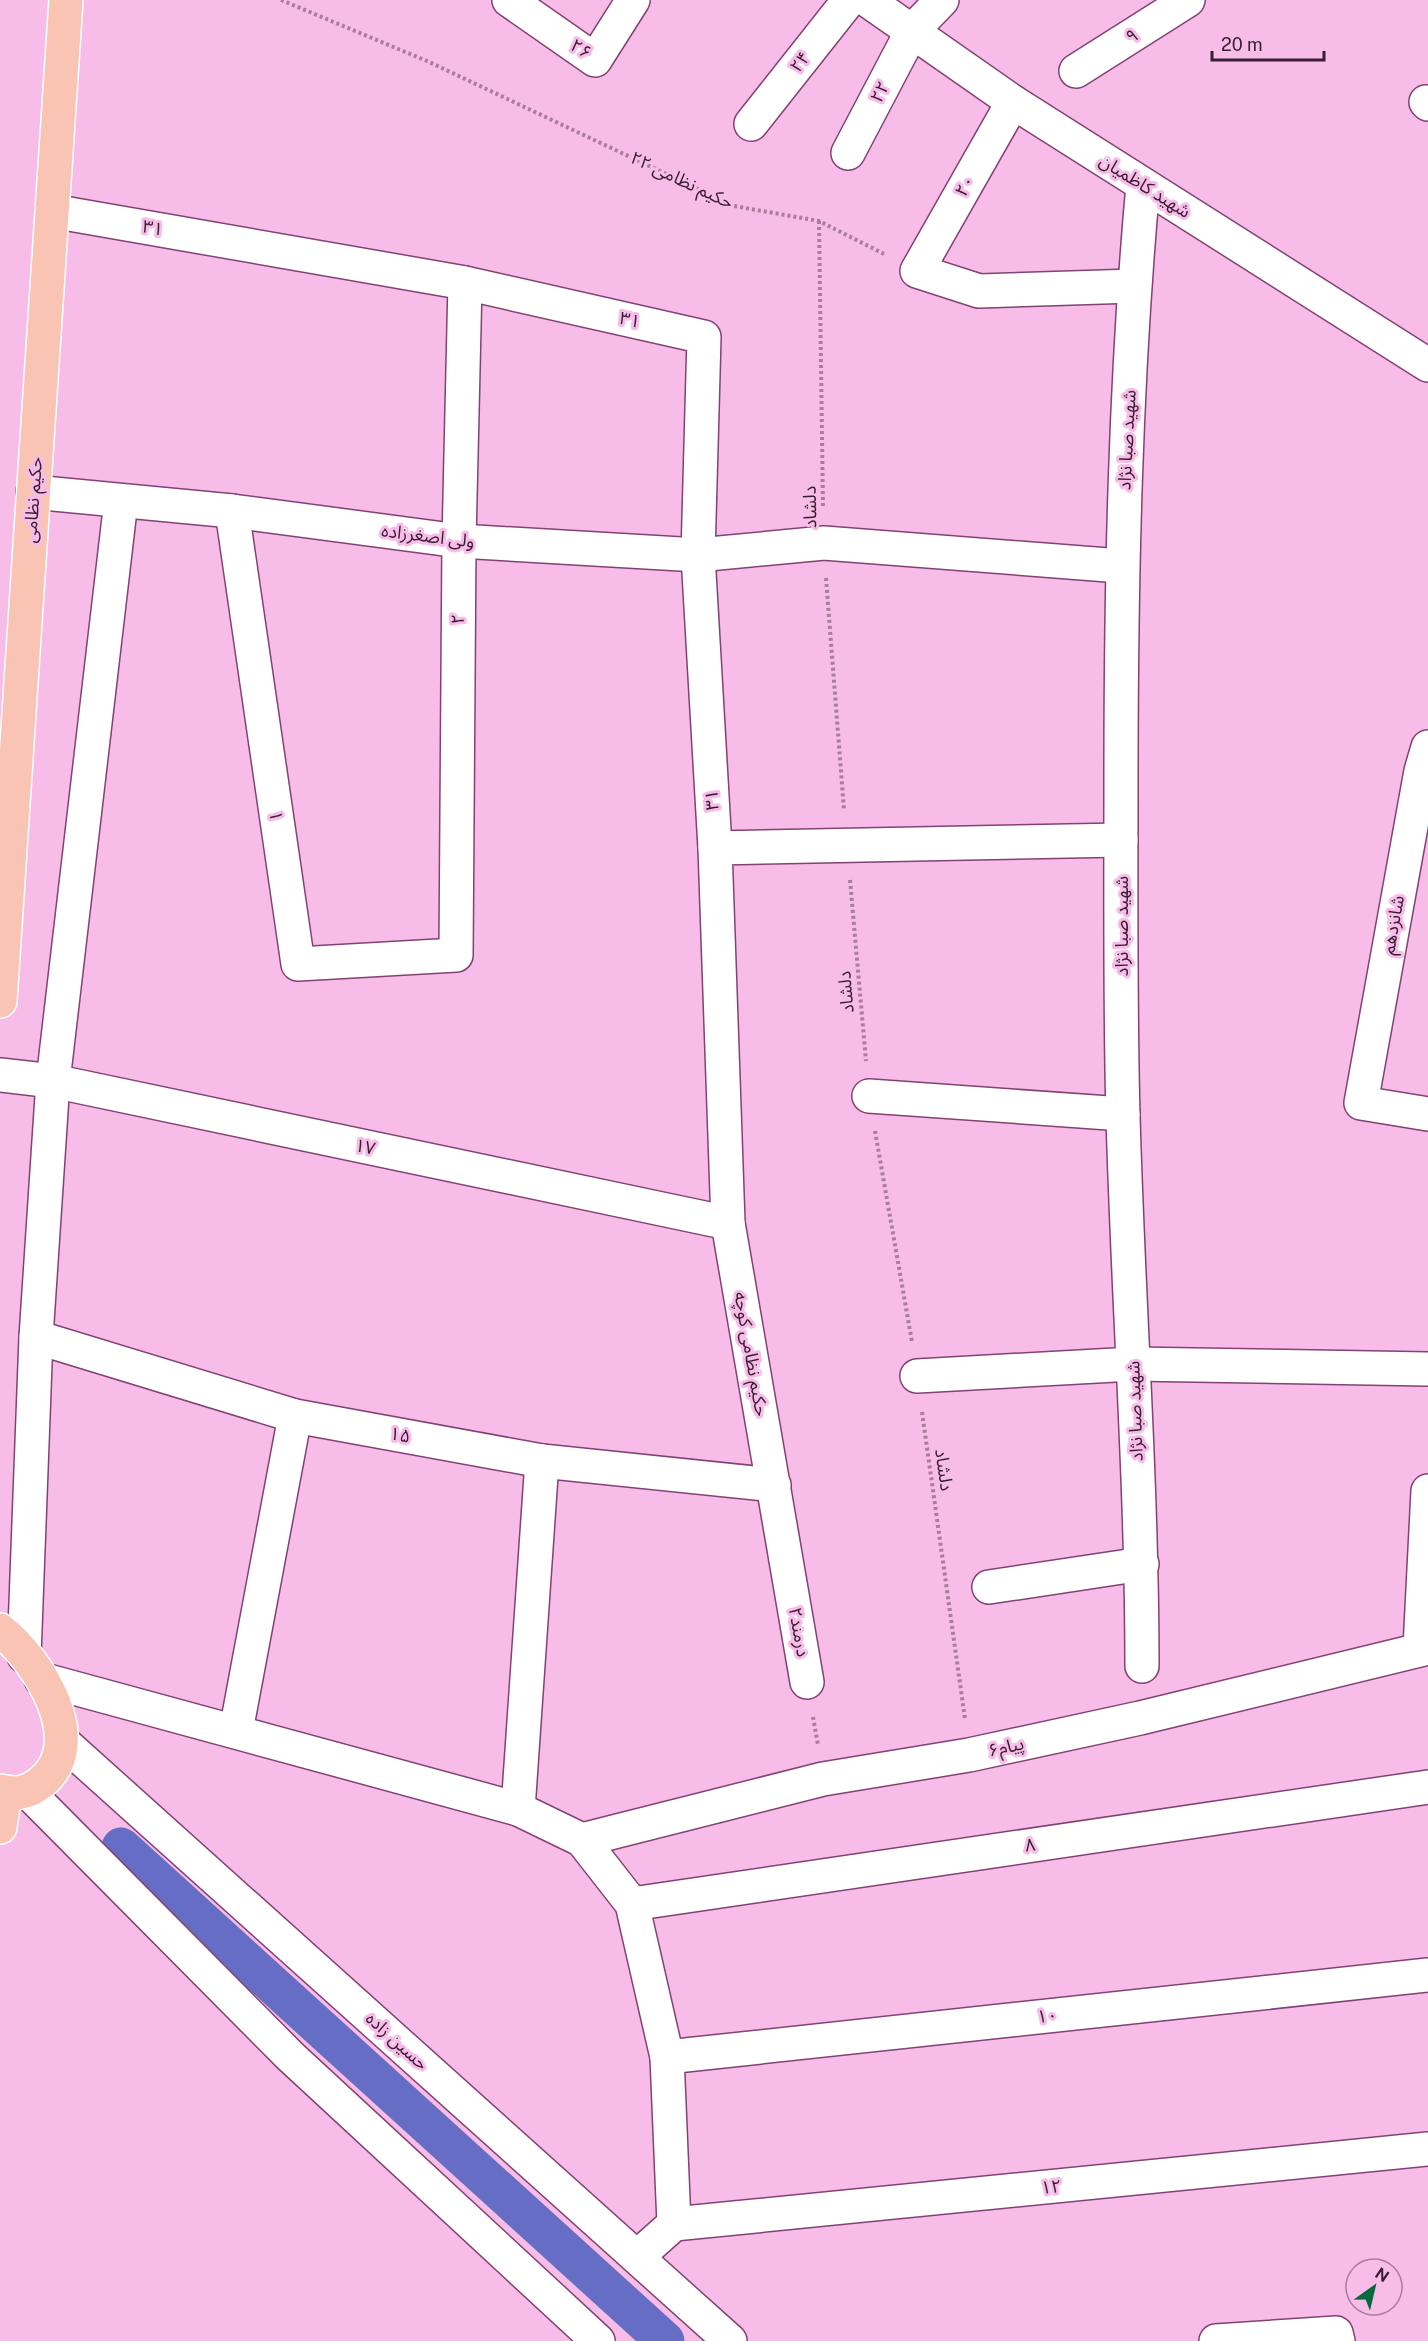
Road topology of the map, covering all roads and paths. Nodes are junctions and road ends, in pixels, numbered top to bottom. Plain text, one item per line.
1 (66, 0) edge
2 (281, 0) edge
3 (509, 0) edge
4 (633, 0) edge
5 (849, 0) edge
6 (867, 0) edge
7 (942, 0) edge
8 (1188, 0) edge
9 (912, 31) junction
10 (1076, 71) dead end
11 (1013, 102) junction
12 (751, 124) dead end
13 (848, 153) dead end
14 (1143, 185) junction
15 (52, 211) junction
16 (819, 220) junction
17 (917, 271) junction
18 (465, 283) junction
19 (1134, 286) junction
20 (1428, 365) edge
21 (33, 492) junction
22 (121, 501) junction
23 (232, 512) junction
24 (459, 541) junction
25 (824, 543) junction
26 (698, 555) junction
27 (1122, 566) junction
28 (1426, 764) edge
29 (1121, 840) junction
30 (847, 847) junction
31 (715, 848) junction
32 (456, 955) joint
33 (0, 1001) edge
34 (0, 1075) edge
35 (53, 1081) junction
36 (869, 1096) junction
37 (1123, 1114) junction
38 (1428, 1114) edge
39 (728, 1223) junction
40 (36, 1337) junction
41 (1133, 1364) junction
42 (1428, 1368) edge
43 (917, 1376) junction
44 (295, 1416) junction
45 (542, 1461) junction
46 (774, 1485) junction
47 (1428, 1491) edge
48 (1142, 1564) junction
49 (989, 1587) dead end
50 (0, 1630) edge
51 (1424, 1648) edge
52 (1142, 1666) dead end
53 (32, 1667) junction
54 (807, 1682) joint
55 (236, 1731) junction
56 (63, 1742) junction
57 (969, 1755) junction
58 (824, 1779) junction
59 (1428, 1787) edge
60 (11, 1792) edge
61 (518, 1809) junction
62 (0, 1827) edge
63 (582, 1840) junction
64 (632, 1904) junction
65 (1428, 1975) edge
66 (667, 2058) junction
67 (1428, 2149) edge
68 (674, 2224) junction
69 (637, 2257) junction
70 (598, 2341) edge
71 (730, 2341) edge
72 (1216, 2341) edge
73 (1338, 2341) edge

1 - 15 main road, حکیم نظامی
2 - 16 path, ۲۲ حکیم نظامی
3 - 4 street, ۲۶
5 - 12 street, ۲۴
6 - 9 street, شهید کاظمیان
7 - 9 street, ۲۲
8 - 10 street, ۹
9 - 11 street, شهید کاظمیان
9 - 13 street, ۲۲
11 - 14 street, شهید کاظمیان
11 - 17 street, ۲۰
14 - 19 street, شهید صبا نژاد
14 - 20 street, شهید کاظمیان
15 - 18 street, ۳۱
15 - 21 main road, حکیم نظامی
16 - 17 path, ۲۲ حکیم نظامی
16 - 25 path, دلشاد
17 - 19 street
18 - 24 street, ۲
18 - 26 street, ۳۱
19 - 27 street, شهید صبا نژاد
21 - 22 street, ولی اصغرزاده
21 - 33 main road, حکیم نظامی
22 - 23 street, ولی اصغرزاده
22 - 35 street
23 - 24 street, ولی اصغرزاده
23 - 32 street, ۱
24 - 26 street, ولی اصغرزاده
24 - 32 street, ۲
25 - 26 street, ولی اصغرزاده
25 - 27 street, ولی اصغرزاده
25 - 30 path, دلشاد
26 - 31 street, ۳۱
27 - 29 street, شهید صبا نژاد
28 - 38 street, شانزدهم
29 - 30 street
29 - 37 street, شهید صبا نژاد
30 - 31 street
30 - 36 path, دلشاد
31 - 39 street, ۳۱
34 - 35 street, ۱۷
35 - 39 street, ۱۷
35 - 40 street
36 - 37 street
36 - 43 path, دلشاد
37 - 41 street, شهید صبا نژاد
39 - 46 street, حکیم نظامی کوچه
40 - 44 street, ۱۵
40 - 53 street
41 - 42 street
41 - 43 street
41 - 48 street, شهید صبا نژاد
43 - 57 path, دلشاد
44 - 45 street, ۱۵
44 - 55 street
45 - 46 street, ۱۵
45 - 61 street
46 - 54 street, درمند۲
47 - 51 street
48 - 49 street
48 - 52 street, شهید صبا نژاد
50 - 53 main road
51 - 57 street, ۶پیام
53 - 55 street
53 - 56 main road
54 - 58 path, درمند۲
55 - 61 street
56 - 60 main road
56 - 69 street, حسین زاده
57 - 58 street, ۶پیام
58 - 63 street, ۶پیام
59 - 64 street, ۸
60 - 62 main road
60 - 70 street
61 - 63 street
63 - 64 street
64 - 66 street
65 - 66 street, ۱۰
66 - 68 street
67 - 68 street, ۱۲
68 - 69 street
69 - 71 street, حسین زاده
72 - 73 street

